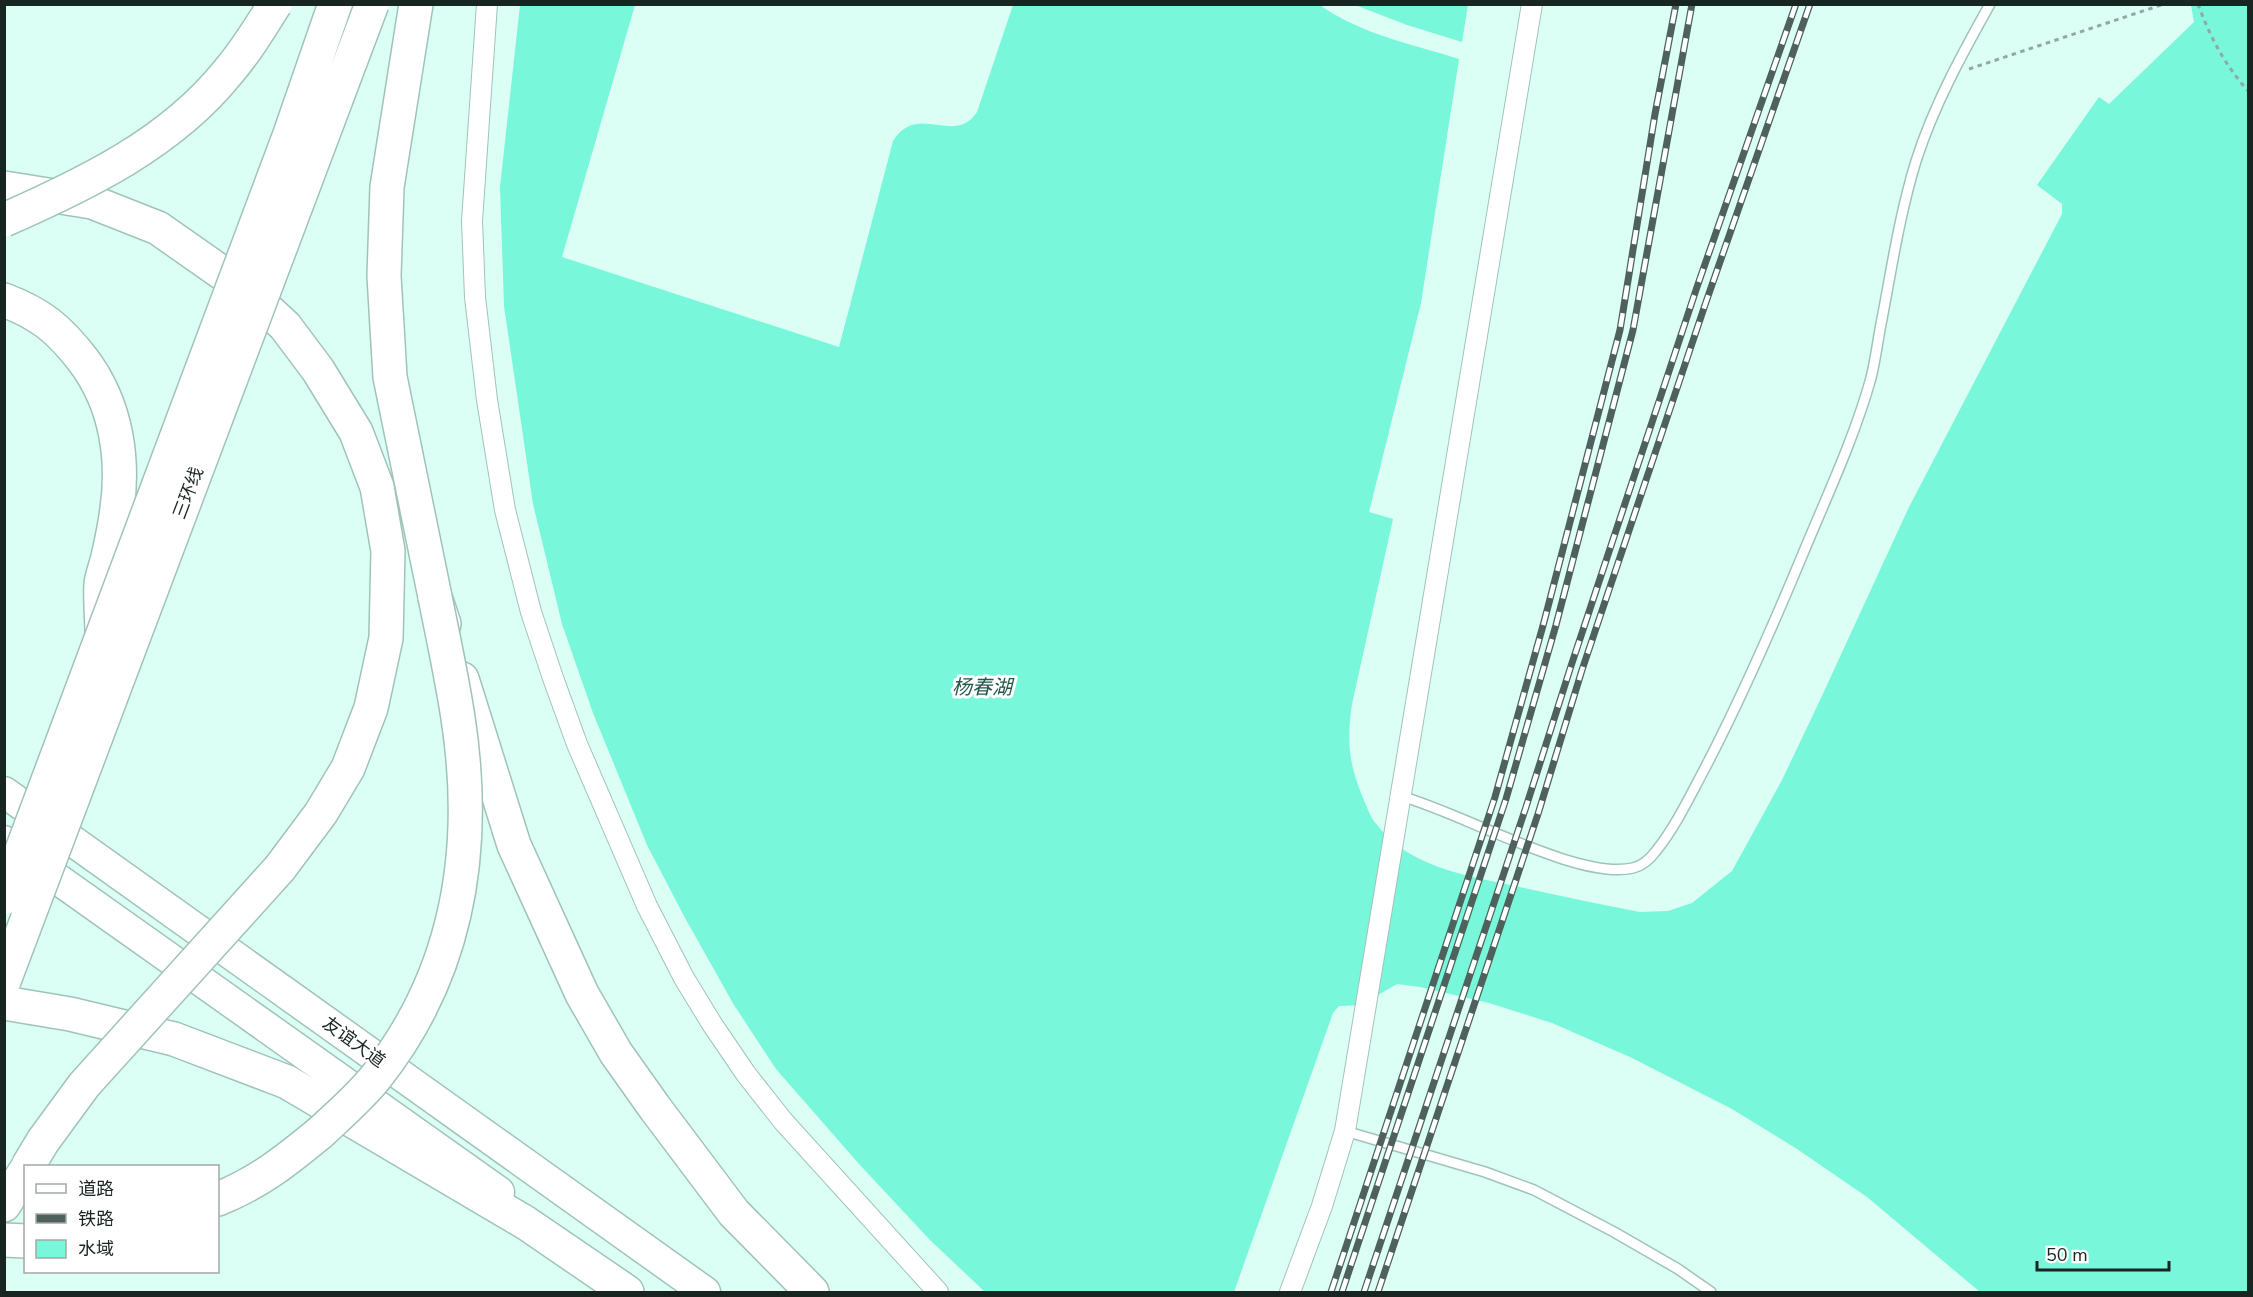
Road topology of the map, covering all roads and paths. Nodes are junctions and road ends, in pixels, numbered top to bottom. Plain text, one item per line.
1 (275, 4) edge
2 (335, 4) edge
3 (372, 4) edge
4 (416, 4) edge
5 (487, 4) edge
6 (1532, 4) edge
7 (1990, 4) edge
8 (2164, 4) edge
9 (2198, 4) edge
10 (1950, 75) junction
11 (2248, 90) edge
12 (4, 188) edge
13 (4, 220) edge
14 (4, 300) edge
15 (435, 597) junction
16 (102, 636) junction
17 (4, 792) edge
18 (1400, 800) junction
19 (4, 841) edge
20 (4, 898) edge
21 (4, 981) edge
22 (4, 1004) edge
23 (1345, 1131) junction
24 (29, 1165) edge
25 (24, 1173) edge
26 (219, 1199) edge
27 (4, 1205) edge
28 (4, 1240) edge
29 (24, 1241) edge
30 (627, 1293) edge
31 (640, 1293) edge
32 (705, 1293) edge
33 (812, 1293) edge
34 (938, 1293) edge
35 (1290, 1293) edge
36 (1711, 1293) edge

1 - 13 highway, bridge
2 - 16 highway, 三环线, bridge
3 - 21 highway, 三环线, bridge
4 - 15 highway
5 - 34 street
6 - 18 street
7 - 10 lane
8 - 10 path
9 - 11 path
10 - 18 lane
12 - 24 highway, bridge
14 - 16 highway
15 - 26 highway, bridge
15 - 33 highway, bridge
16 - 20 highway, 三环线, bridge
17 - 32 main road, 友谊大道
18 - 23 street
19 - 31 main road
22 - 30 highway
23 - 35 street
23 - 36 lane
25 - 27 highway
28 - 29 highway

